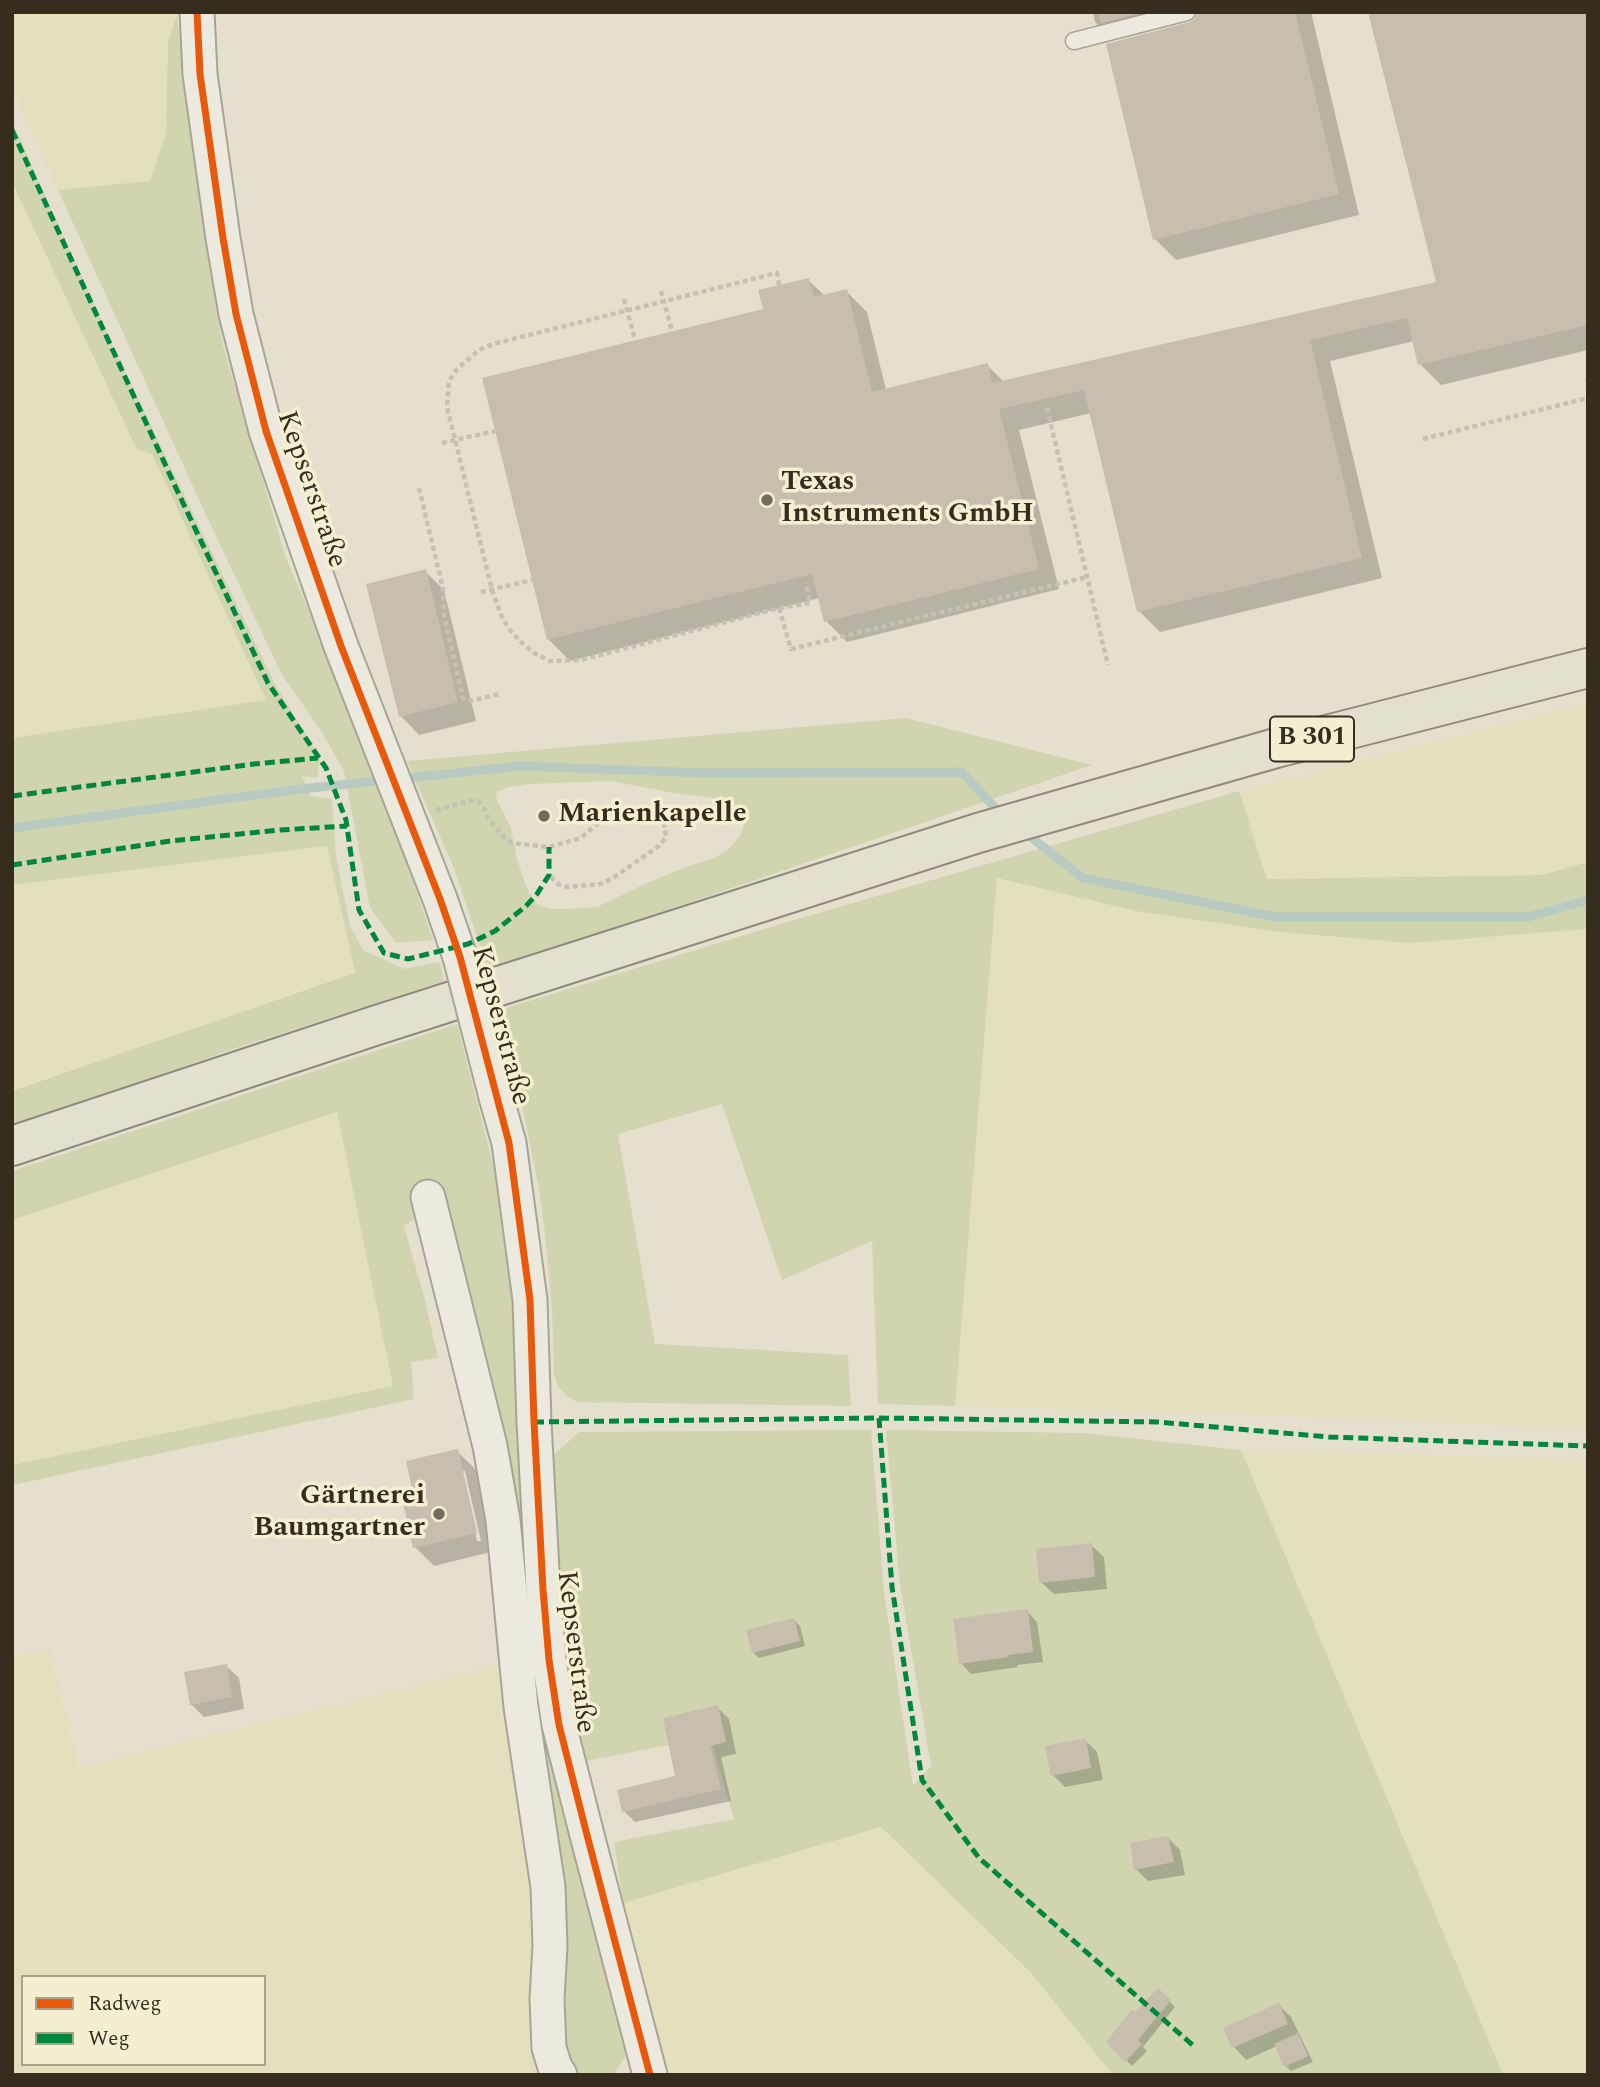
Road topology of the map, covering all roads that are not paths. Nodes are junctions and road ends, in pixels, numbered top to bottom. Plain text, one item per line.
1 (197, 12) edge
2 (1187, 12) edge
3 (1074, 41) dead end
4 (1588, 668) edge
5 (12, 1146) edge
6 (428, 1197) dead end
7 (560, 2075) edge
8 (650, 2075) edge

1 - 8 street, Kepserstraße, bridge
2 - 3 lane
4 - 5 main road, B 301
6 - 7 street, Kepserstraße

